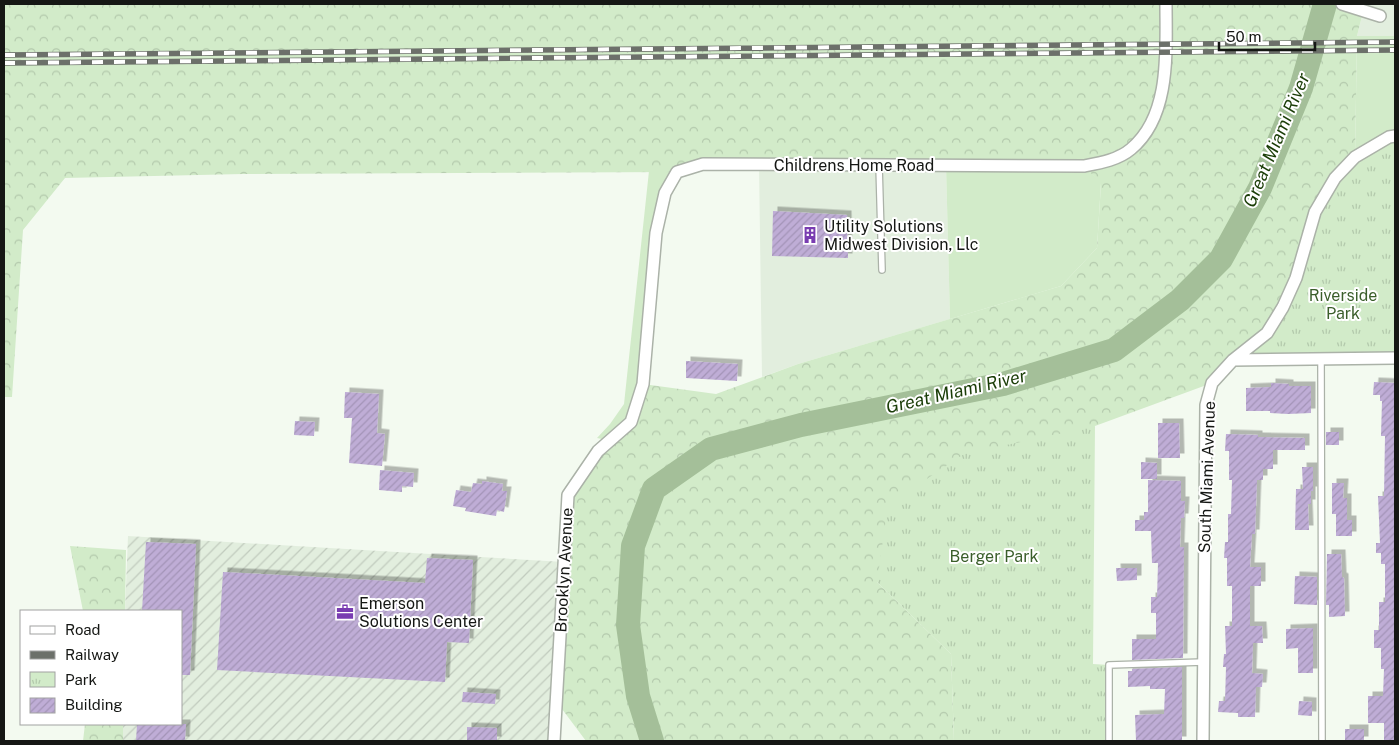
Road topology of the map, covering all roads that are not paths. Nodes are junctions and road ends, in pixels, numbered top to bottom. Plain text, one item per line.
1 (1166, 4) edge
2 (1342, 4) edge
3 (1380, 16) dead end
4 (1395, 136) edge
5 (879, 165) junction
6 (882, 270) dead end
7 (1321, 358) junction
8 (1395, 358) edge
9 (1233, 360) junction
10 (631, 422) joint
11 (1204, 662) junction
12 (554, 741) edge
13 (1109, 741) edge
14 (1203, 741) edge
15 (1322, 741) edge

1 - 5 street, Childrens Home Road
2 - 3 street
4 - 9 street, South Miami Avenue
5 - 6 lane
5 - 10 street, Childrens Home Road
7 - 8 street
7 - 9 street
7 - 15 lane
9 - 11 street, South Miami Avenue
10 - 12 street, Brooklyn Avenue
11 - 13 lane
11 - 14 street, South Miami Avenue

